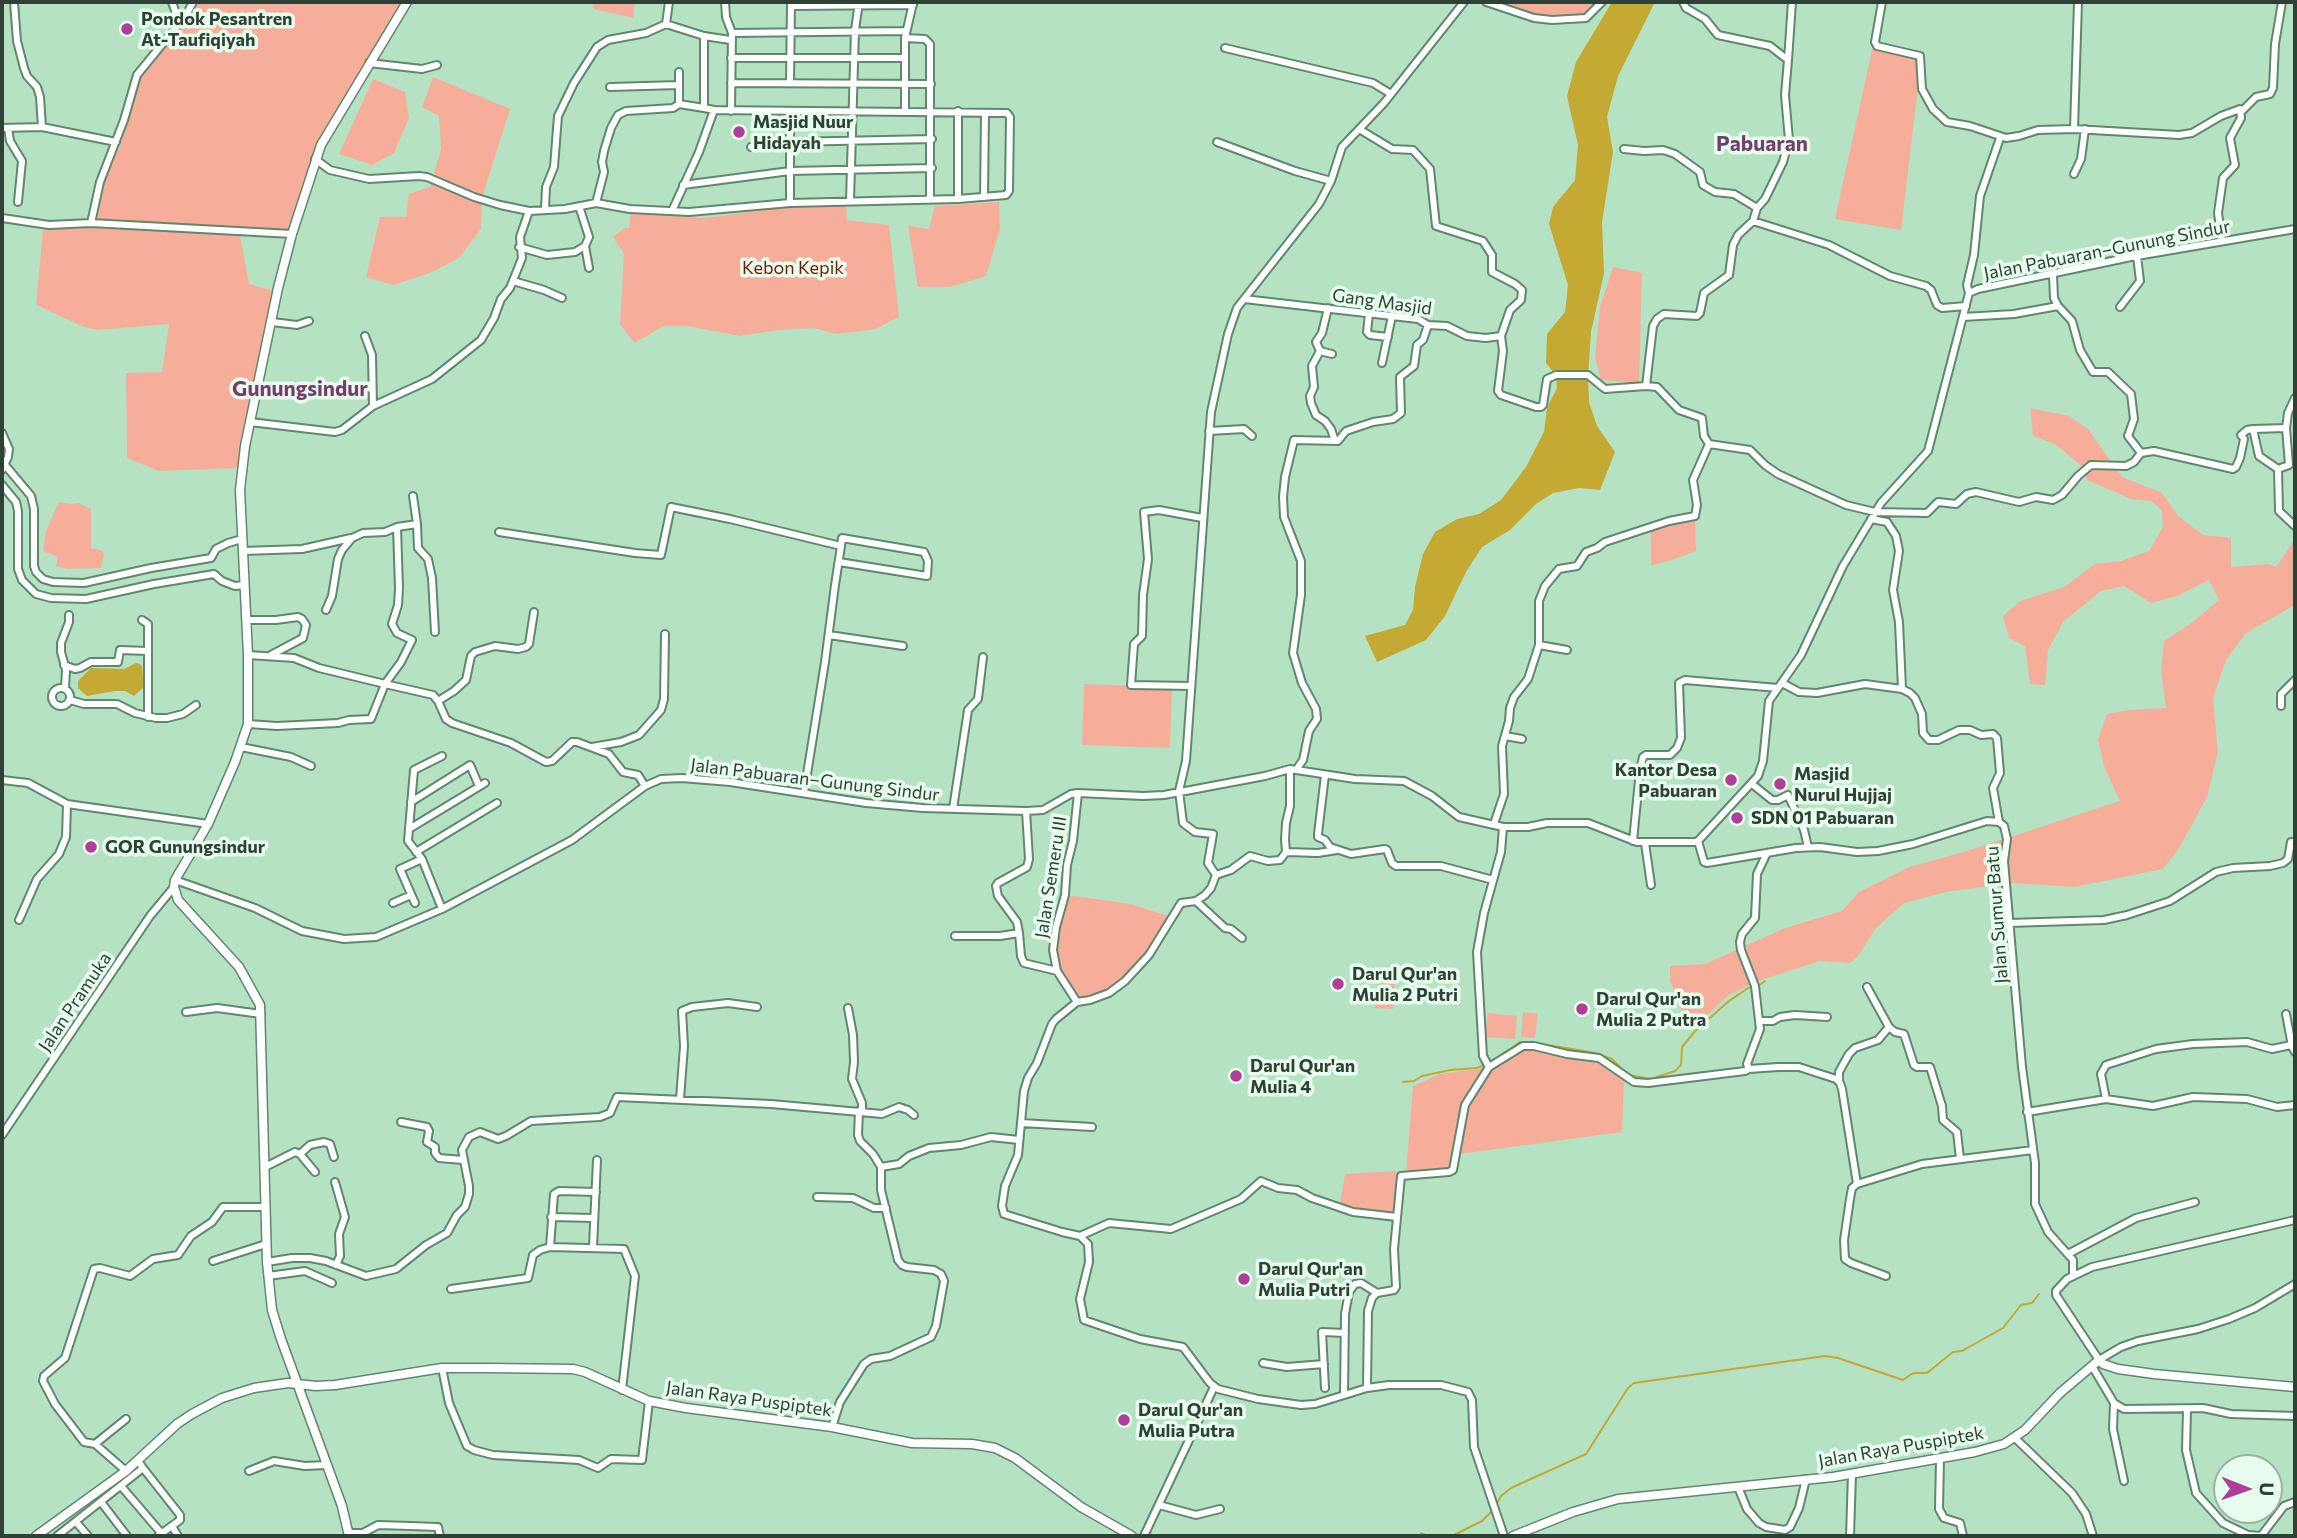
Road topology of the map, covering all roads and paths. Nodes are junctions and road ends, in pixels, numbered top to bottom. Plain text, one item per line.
1 (14, 2) edge
2 (172, 2) edge
3 (193, 2) edge
4 (407, 2) edge
5 (669, 2) edge
6 (725, 2) edge
7 (1464, 2) edge
8 (1486, 2) edge
9 (1602, 2) edge
10 (1683, 2) edge
11 (1792, 2) edge
12 (1882, 2) edge
13 (2078, 2) edge
14 (2282, 2) edge
15 (859, 3) edge
16 (913, 3) edge
17 (791, 4) edge
18 (178, 22) junction
19 (666, 24) junction
20 (855, 30) junction
21 (790, 31) junction
22 (906, 34) junction
23 (704, 36) junction
24 (731, 37) junction
25 (1225, 48) dead end
26 (790, 57) junction
27 (855, 57) junction
28 (731, 58) junction
29 (904, 58) junction
30 (1788, 60) junction
31 (369, 63) junction
32 (437, 65) dead end
33 (680, 72) dead end
34 (731, 83) junction
35 (790, 83) junction
36 (904, 84) junction
37 (931, 84) junction
38 (679, 85) junction
39 (854, 85) junction
40 (610, 87) dead end
41 (1391, 94) junction
42 (679, 104) junction
43 (704, 107) junction
44 (714, 110) junction
45 (731, 111) junction
46 (790, 111) junction
47 (853, 111) junction
48 (958, 111) junction
49 (2242, 111) junction
50 (905, 112) junction
51 (932, 112) junction
52 (985, 113) junction
53 (42, 127) junction
54 (5, 128) edge
55 (1359, 129) junction
56 (2074, 129) junction
57 (2085, 129) junction
58 (2000, 138) junction
59 (932, 139) junction
60 (851, 141) junction
61 (116, 142) junction
62 (789, 142) junction
63 (1217, 142) dead end
64 (751, 147) dead end
65 (1624, 149) dead end
66 (315, 159) junction
67 (932, 168) junction
68 (790, 171) junction
69 (851, 171) junction
70 (2074, 174) dead end
71 (1331, 181) junction
72 (683, 185) junction
73 (984, 197) junction
74 (930, 198) junction
75 (958, 199) junction
76 (850, 201) junction
77 (18, 202) dead end
78 (596, 203) junction
79 (790, 203) junction
80 (579, 206) junction
81 (1757, 208) junction
82 (545, 209) junction
83 (529, 211) junction
84 (672, 211) junction
85 (2, 218) edge
86 (1753, 221) junction
87 (91, 223) junction
88 (2295, 229) edge
89 (292, 234) junction
90 (2222, 241) junction
91 (584, 246) junction
92 (519, 247) junction
93 (2137, 256) junction
94 (589, 268) dead end
95 (2053, 275) junction
96 (513, 281) junction
97 (1969, 293) junction
98 (562, 299) dead end
99 (1244, 299) junction
100 (1966, 306) junction
101 (2057, 306) junction
102 (2120, 307) dead end
103 (1328, 308) junction
104 (1369, 314) junction
105 (1392, 316) junction
106 (1963, 317) junction
107 (309, 321) dead end
108 (272, 322) junction
109 (1428, 325) junction
110 (365, 336) dead end
111 (1388, 337) junction
112 (1502, 337) junction
113 (1320, 351) junction
114 (1332, 354) dead end
115 (1382, 363) dead end
116 (1646, 386) junction
117 (2295, 398) edge
118 (373, 407) junction
119 (2292, 413) edge
120 (250, 422) junction
121 (2286, 428) junction
122 (2253, 429) junction
123 (1209, 431) junction
124 (2, 433) edge
125 (1252, 436) dead end
126 (1335, 441) junction
127 (1709, 444) junction
128 (2141, 453) junction
129 (4, 468) edge
130 (2278, 469) junction
131 (2, 485) edge
132 (413, 496) dead end
133 (1873, 516) junction
134 (1202, 518) junction
135 (417, 524) junction
136 (2295, 526) edge
137 (397, 527) junction
138 (499, 532) dead end
139 (352, 538) junction
140 (242, 539) junction
141 (841, 546) junction
142 (243, 551) junction
143 (211, 558) junction
144 (839, 562) junction
145 (214, 574) junction
146 (126, 575) junction
147 (245, 585) junction
148 (130, 590) junction
149 (326, 610) dead end
150 (534, 612) dead end
151 (69, 615) dead end
152 (142, 620) dead end
153 (247, 620) junction
154 (435, 632) dead end
155 (665, 634) dead end
156 (829, 635) junction
157 (1539, 645) junction
158 (903, 646) dead end
159 (1567, 650) dead end
160 (148, 651) junction
161 (248, 654) junction
162 (271, 655) junction
163 (983, 657) dead end
164 (64, 666) junction
165 (2295, 680) edge
166 (385, 684) junction
167 (1780, 685) junction
168 (1191, 686) junction
169 (65, 688) junction
170 (1902, 689) junction
171 (70, 700) junction
172 (438, 701) junction
173 (196, 705) dead end
174 (2281, 706) dead end
175 (148, 717) junction
176 (248, 724) junction
177 (1505, 736) junction
178 (1522, 739) dead end
179 (241, 747) junction
180 (590, 747) junction
181 (442, 756) dead end
182 (311, 766) dead end
183 (1293, 769) junction
184 (1325, 775) junction
185 (2, 780) edge
186 (1752, 784) junction
187 (645, 786) junction
188 (1179, 791) junction
189 (804, 793) junction
190 (1077, 793) junction
191 (411, 802) junction
192 (497, 803) dead end
193 (67, 804) junction
194 (953, 809) junction
195 (1026, 811) junction
196 (1999, 822) junction
197 (208, 824) junction
198 (1494, 824) junction
199 (1503, 827) junction
200 (409, 829) junction
201 (1633, 841) junction
202 (1698, 841) junction
203 (2295, 842) edge
204 (1645, 843) junction
205 (1808, 847) junction
206 (1338, 850) junction
207 (416, 852) junction
208 (1286, 852) junction
209 (1767, 853) junction
210 (422, 859) junction
211 (1216, 876) junction
212 (1493, 880) junction
213 (174, 883) junction
214 (1651, 885) dead end
215 (411, 895) junction
216 (1196, 901) junction
217 (393, 903) dead end
218 (415, 904) dead end
219 (442, 909) junction
220 (19, 920) dead end
221 (2009, 923) junction
222 (1019, 933) junction
223 (955, 936) dead end
224 (1242, 938) dead end
225 (1057, 971) junction
226 (1867, 987) dead end
227 (1077, 1002) junction
228 (757, 1007) dead end
229 (848, 1008) dead end
230 (187, 1012) dead end
231 (261, 1014) junction
232 (2286, 1014) dead end
233 (1827, 1017) dead end
234 (1759, 1021) junction
235 (1889, 1027) junction
236 (2294, 1049) edge
237 (1488, 1065) junction
238 (1749, 1069) junction
239 (1839, 1080) junction
240 (680, 1099) junction
241 (2106, 1099) junction
242 (2295, 1107) edge
243 (861, 1111) junction
244 (2027, 1112) junction
245 (914, 1115) dead end
246 (401, 1122) dead end
247 (1021, 1123) junction
248 (1092, 1127) dead end
249 (2, 1135) edge
250 (1019, 1140) junction
251 (2033, 1150) junction
252 (300, 1154) junction
253 (334, 1157) dead end
254 (1960, 1159) junction
255 (463, 1160) junction
256 (597, 1160) dead end
257 (265, 1167) junction
258 (881, 1167) junction
259 (315, 1172) dead end
260 (335, 1182) dead end
261 (1857, 1184) junction
262 (596, 1192) junction
263 (817, 1198) dead end
264 (2195, 1202) dead end
265 (265, 1207) junction
266 (886, 1208) junction
267 (551, 1217) junction
268 (1397, 1217) junction
269 (594, 1218) junction
270 (2295, 1220) edge
271 (1080, 1236) junction
272 (266, 1244) junction
273 (550, 1247) junction
274 (593, 1247) junction
275 (2068, 1254) junction
276 (214, 1261) dead end
277 (267, 1262) junction
278 (336, 1265) junction
279 (268, 1276) junction
280 (1886, 1276) dead end
281 (2073, 1276) junction
282 (332, 1283) dead end
283 (2295, 1284) edge
284 (451, 1290) dead end
285 (1377, 1293) junction
286 (1345, 1333) junction
287 (1263, 1363) dead end
288 (2096, 1363) junction
289 (1324, 1364) junction
290 (442, 1368) junction
291 (298, 1384) junction
292 (1214, 1387) junction
293 (2295, 1387) edge
294 (1325, 1388) dead end
295 (1367, 1388) junction
296 (622, 1390) junction
297 (1344, 1395) junction
298 (649, 1401) junction
299 (2114, 1402) junction
300 (2187, 1409) junction
301 (2295, 1416) edge
302 (126, 1419) dead end
303 (832, 1427) junction
304 (2015, 1438) junction
305 (95, 1444) junction
306 (1940, 1459) junction
307 (140, 1465) junction
308 (326, 1465) junction
309 (126, 1471) junction
310 (249, 1471) dead end
311 (1852, 1474) junction
312 (1806, 1479) junction
313 (2124, 1481) dead end
314 (121, 1486) junction
315 (1738, 1487) junction
316 (101, 1502) junction
317 (2295, 1502) edge
318 (1159, 1505) junction
319 (1220, 1509) dead end
320 (76, 1522) junction
321 (173, 1526) junction
322 (1776, 1533) edge
323 (1784, 1533) edge
324 (160, 1535) edge
325 (349, 1535) edge
326 (36, 1536) edge
327 (57, 1536) edge
328 (88, 1536) edge
329 (127, 1536) edge
330 (178, 1536) edge
331 (440, 1536) edge
332 (1132, 1536) edge
333 (1144, 1536) edge
334 (1504, 1536) edge
335 (1513, 1536) edge
336 (1850, 1536) edge
337 (1963, 1536) edge
338 (2093, 1536) edge
339 (2261, 1536) edge

1 - 53 street
2 - 18 street
3 - 18 street
4 - 31 main road
5 - 19 street
6 - 24 street
7 - 41 street
8 - 9 street
10 - 30 street
11 - 30 street
12 - 58 street
13 - 56 street
14 - 49 street
15 - 16 street
15 - 17 street
15 - 20 street
16 - 22 street
17 - 21 street
18 - 61 street
19 - 23 street
19 - 82 street
20 - 21 street
20 - 22 street
20 - 27 street
21 - 24 street
21 - 26 street
22 - 29 street
22 - 37 street
23 - 24 street
23 - 43 street
24 - 28 street
25 - 41 street
26 - 27 street
26 - 28 street
26 - 35 street
27 - 29 street
27 - 39 street
28 - 34 street
29 - 36 street
30 - 81 street
31 - 32 street
31 - 66 main road
33 - 38 street
34 - 35 street
34 - 45 street
35 - 39 street
36 - 37 street
36 - 39 street
36 - 50 street
37 - 51 street
38 - 40 street
38 - 42 street
39 - 47 street
41 - 55 street
42 - 43 street
42 - 78 street
43 - 44 street
44 - 45 street
44 - 72 street
45 - 46 street
46 - 47 street
46 - 62 street
47 - 50 street
47 - 60 street
48 - 51 street
48 - 52 street
48 - 75 street
49 - 57 street
49 - 90 street
50 - 51 street
51 - 59 street
52 - 73 street
52 - 73 street
53 - 54 street
53 - 61 street
54 - 77 street
55 - 71 street
55 - 112 street
56 - 57 street
56 - 58 street
57 - 70 street
58 - 97 street
59 - 60 street
59 - 67 street
60 - 62 street
60 - 69 street
61 - 87 street
62 - 64 street
62 - 68 street
63 - 71 street
65 - 81 street
66 - 83 street
66 - 89 main road
67 - 69 street
67 - 74 street
68 - 69 street
68 - 72 street
68 - 79 street
69 - 76 street
71 - 99 street
72 - 84 street
73 - 75 street
74 - 75 street
74 - 76 street
76 - 79 street
78 - 80 street
78 - 84 street
79 - 84 street
80 - 82 street
80 - 91 street
81 - 86 street
82 - 83 street
83 - 92 street
85 - 87 street
86 - 100 street
86 - 116 street
87 - 89 street
88 - 90 street, Jalan Pabuaran–Gunung Sindur
89 - 108 main road
90 - 93 street, Jalan Pabuaran–Gunung Sindur
91 - 92 street
91 - 94 street
92 - 96 street
93 - 95 street, Jalan Pabuaran–Gunung Sindur
93 - 102 street
95 - 97 street, Jalan Pabuaran–Gunung Sindur
95 - 101 street
96 - 98 street
96 - 118 street
97 - 100 street, Jalan Pabuaran–Gunung Sindur
99 - 103 street, Gang Masjid
99 - 123 street
100 - 106 street, Jalan Pabuaran–Gunung Sindur
101 - 106 street
101 - 128 street
103 - 104 street, Gang Masjid
103 - 113 street
104 - 105 street, Gang Masjid
104 - 111 street
105 - 109 street, Gang Masjid
105 - 111 street
106 - 133 street, Jalan Pabuaran–Gunung Sindur
107 - 108 street
108 - 120 main road
109 - 112 street, Gang Masjid
109 - 126 street
110 - 118 street
111 - 115 street
112 - 116 street
113 - 114 street
113 - 126 street
116 - 127 street
117 - 119 street
118 - 120 street
119 - 121 street
120 - 140 main road
121 - 122 street
121 - 130 street
122 - 128 street
122 - 130 street
123 - 125 street
123 - 134 street
124 - 129 street
126 - 183 street
127 - 133 street
127 - 157 street
128 - 133 street
129 - 146 street
130 - 136 street
131 - 148 street
132 - 135 street
133 - 167 street, Jalan Pabuaran–Gunung Sindur
133 - 170 street
134 - 168 street
134 - 168 street
135 - 137 street
135 - 154 street
137 - 139 street
137 - 166 street
138 - 141 street
139 - 142 street
139 - 149 street
140 - 142 main road
140 - 143 street
141 - 144 street
141 - 144 street
142 - 147 main road
143 - 145 street
143 - 146 street
144 - 156 street
145 - 147 street
145 - 148 street
146 - 148 street
147 - 153 main road
150 - 172 street
151 - 164 street
152 - 160 street
153 - 161 main road
153 - 162 street
155 - 180 street
156 - 158 street
156 - 189 street
157 - 159 street
157 - 177 street
160 - 164 street
160 - 175 street
161 - 162 street
161 - 176 main road
162 - 166 street
163 - 194 street
164 - 169 street
165 - 174 street
166 - 172 street
166 - 176 street
167 - 170 street
167 - 186 street, Jalan Pabuaran–Gunung Sindur
167 - 201 street
168 - 188 street
169 - 171 street
169 - 171 street
170 - 196 street
171 - 175 street
172 - 180 street
173 - 175 street
176 - 179 main road
177 - 178 street
177 - 198 street
179 - 182 street
179 - 197 main road
180 - 187 street
181 - 191 street
183 - 184 street, Jalan Pabuaran–Gunung Sindur
183 - 188 street, Jalan Pabuaran–Gunung Sindur
183 - 208 street
184 - 198 street, Jalan Pabuaran–Gunung Sindur
184 - 206 street
185 - 193 street
186 - 202 street, Jalan Pabuaran–Gunung Sindur
186 - 205 street
187 - 189 street, Jalan Pabuaran–Gunung Sindur
187 - 219 street, Jalan Pabuaran–Gunung Sindur
188 - 190 street, Jalan Pabuaran–Gunung Sindur
188 - 211 street
189 - 194 street, Jalan Pabuaran–Gunung Sindur
190 - 195 street, Jalan Pabuaran–Gunung Sindur
190 - 225 street, Jalan Semeru III
191 - 200 street
191 - 200 street
192 - 207 street
193 - 197 street
193 - 220 street
194 - 195 street, Jalan Pabuaran–Gunung Sindur
195 - 222 street
196 - 205 street, Jalan Sumur Batu
196 - 221 street, Jalan Sumur Batu
197 - 213 main road
198 - 199 street, Jalan Pabuaran–Gunung Sindur
199 - 201 street, Jalan Pabuaran–Gunung Sindur
199 - 212 street
200 - 207 street
201 - 204 street, Jalan Pabuaran–Gunung Sindur
202 - 204 street, Jalan Pabuaran–Gunung Sindur
202 - 209 street, Jalan Sumur Batu
203 - 221 street
204 - 214 street
205 - 209 street, Jalan Sumur Batu
206 - 208 street
206 - 212 street
207 - 210 street
208 - 211 street
209 - 234 street
210 - 215 street
210 - 219 street
211 - 216 street
212 - 237 street
213 - 219 street, Jalan Pabuaran–Gunung Sindur
213 - 231 main road
213 - 249 street, Jalan Pramuka
215 - 217 street
215 - 218 street
216 - 224 street
216 - 227 street
221 - 244 street, Jalan Sumur Batu
222 - 223 street
222 - 225 street
225 - 227 street, Jalan Semeru III
226 - 235 street
227 - 247 street
228 - 240 street
229 - 243 street
230 - 231 street
231 - 257 main road
232 - 236 street
233 - 234 street
234 - 238 street
235 - 239 street
235 - 254 street
236 - 241 street
237 - 238 street
237 - 268 street
238 - 239 street
239 - 261 street
240 - 243 street
240 - 255 street
241 - 242 street
241 - 244 street
243 - 245 street
243 - 258 street
244 - 251 street, Jalan Sumur Batu
246 - 255 street
247 - 248 street
247 - 250 street
250 - 258 street
250 - 271 street
251 - 254 street
251 - 275 street, Jalan Sumur Batu
252 - 253 street
252 - 257 street
252 - 259 street
254 - 261 street
255 - 278 street
256 - 262 street
257 - 265 main road
258 - 266 street
260 - 278 street
261 - 280 street
262 - 267 street
262 - 269 street
263 - 266 street
264 - 275 street
265 - 272 main road
265 - 305 street
266 - 303 street
267 - 269 street
267 - 273 street
268 - 271 street
268 - 285 street
269 - 274 street
270 - 281 street
271 - 292 street
272 - 276 street
272 - 277 main road
273 - 274 street
273 - 284 street
274 - 296 street
275 - 281 street, Jalan Sumur Batu
277 - 278 street
277 - 279 main road
279 - 282 street
279 - 291 main road
281 - 288 street
283 - 288 street, Jalan Raya Puspiptek
285 - 286 street
285 - 295 street
286 - 289 street
286 - 297 street
287 - 289 street
288 - 293 main road
288 - 299 street
288 - 304 main road, Jalan Raya Puspiptek
289 - 294 street
290 - 291 main road, Jalan Raya Puspiptek
290 - 296 main road, Jalan Raya Puspiptek
290 - 298 street
291 - 307 main road, Jalan Raya Puspiptek
291 - 308 main road
292 - 297 street
292 - 318 street
295 - 297 street
295 - 334 street
296 - 298 main road, Jalan Raya Puspiptek
298 - 303 main road, Jalan Raya Puspiptek
299 - 300 street
299 - 313 street
300 - 301 street
300 - 339 street
302 - 305 street
303 - 332 main road, Jalan Raya Puspiptek
304 - 306 main road, Jalan Raya Puspiptek
304 - 338 street
305 - 309 street
306 - 311 main road, Jalan Raya Puspiptek
306 - 337 street
307 - 309 main road, Jalan Raya Puspiptek
307 - 314 street
307 - 321 street
308 - 310 street
308 - 325 main road
309 - 326 main road, Jalan Raya Puspiptek
311 - 312 main road, Jalan Raya Puspiptek
311 - 336 street
312 - 315 main road, Jalan Raya Puspiptek
312 - 323 street
314 - 316 street
314 - 324 street
315 - 322 street
315 - 335 main road, Jalan Raya Puspiptek
316 - 320 street
316 - 329 street
317 - 339 street
318 - 319 street
318 - 333 street
320 - 327 street
320 - 328 street
321 - 324 street
321 - 330 street
322 - 323 street
325 - 331 street

